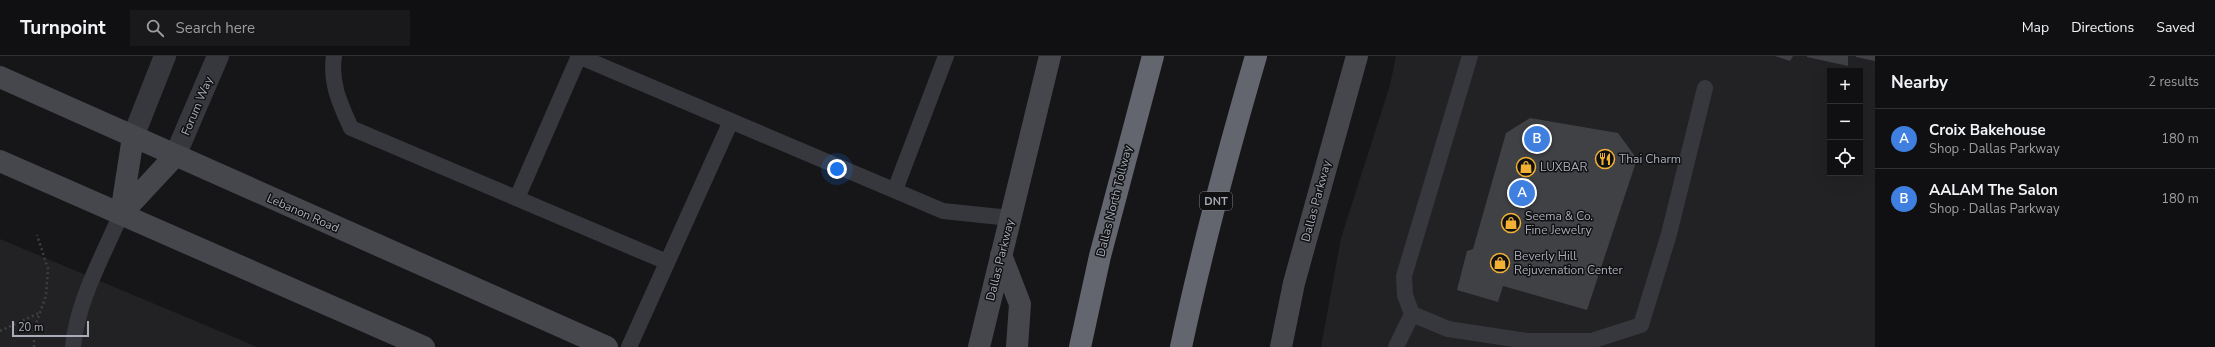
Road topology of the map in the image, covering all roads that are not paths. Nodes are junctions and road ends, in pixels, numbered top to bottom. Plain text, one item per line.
1 (166, 56) edge
2 (218, 56) edge
3 (334, 56) edge
4 (578, 56) edge
5 (946, 56) edge
6 (1050, 56) edge
7 (1153, 56) edge
8 (1256, 56) edge
9 (1357, 56) edge
10 (1470, 56) edge
11 (0, 78) edge
12 (1705, 88) dead end
13 (731, 121) junction
14 (133, 137) junction
15 (175, 156) junction
16 (0, 161) edge
17 (895, 190) junction
18 (517, 198) junction
19 (121, 214) junction
20 (1010, 218) junction
21 (1001, 255) junction
22 (667, 262) junction
23 (1412, 314) junction
24 (73, 347) edge
25 (424, 347) edge
26 (607, 347) edge
27 (629, 347) edge
28 (979, 347) edge
29 (1017, 347) edge
30 (1080, 347) edge
31 (1181, 347) edge
32 (1282, 347) edge
33 (1396, 347) edge

1 - 14 street
2 - 15 street, Forum Way
3 - 18 lane
4 - 13 lane
4 - 18 lane
5 - 17 lane
6 - 20 main road, Dallas Parkway
7 - 30 highway, Dallas North Tollway
8 - 31 highway, DNT
9 - 32 main road, Dallas Parkway
10 - 23 lane
11 - 14 main road, Lebanon Road
12 - 23 lane
13 - 17 lane
13 - 22 lane
14 - 15 main road, Lebanon Road
14 - 19 main road
15 - 19 main road
15 - 26 main road, Lebanon Road
16 - 19 main road
17 - 20 lane
18 - 22 lane
19 - 24 lane
19 - 25 main road
20 - 21 main road, Dallas Parkway
21 - 28 main road, Dallas Parkway
21 - 29 main road
22 - 27 lane
23 - 33 lane

